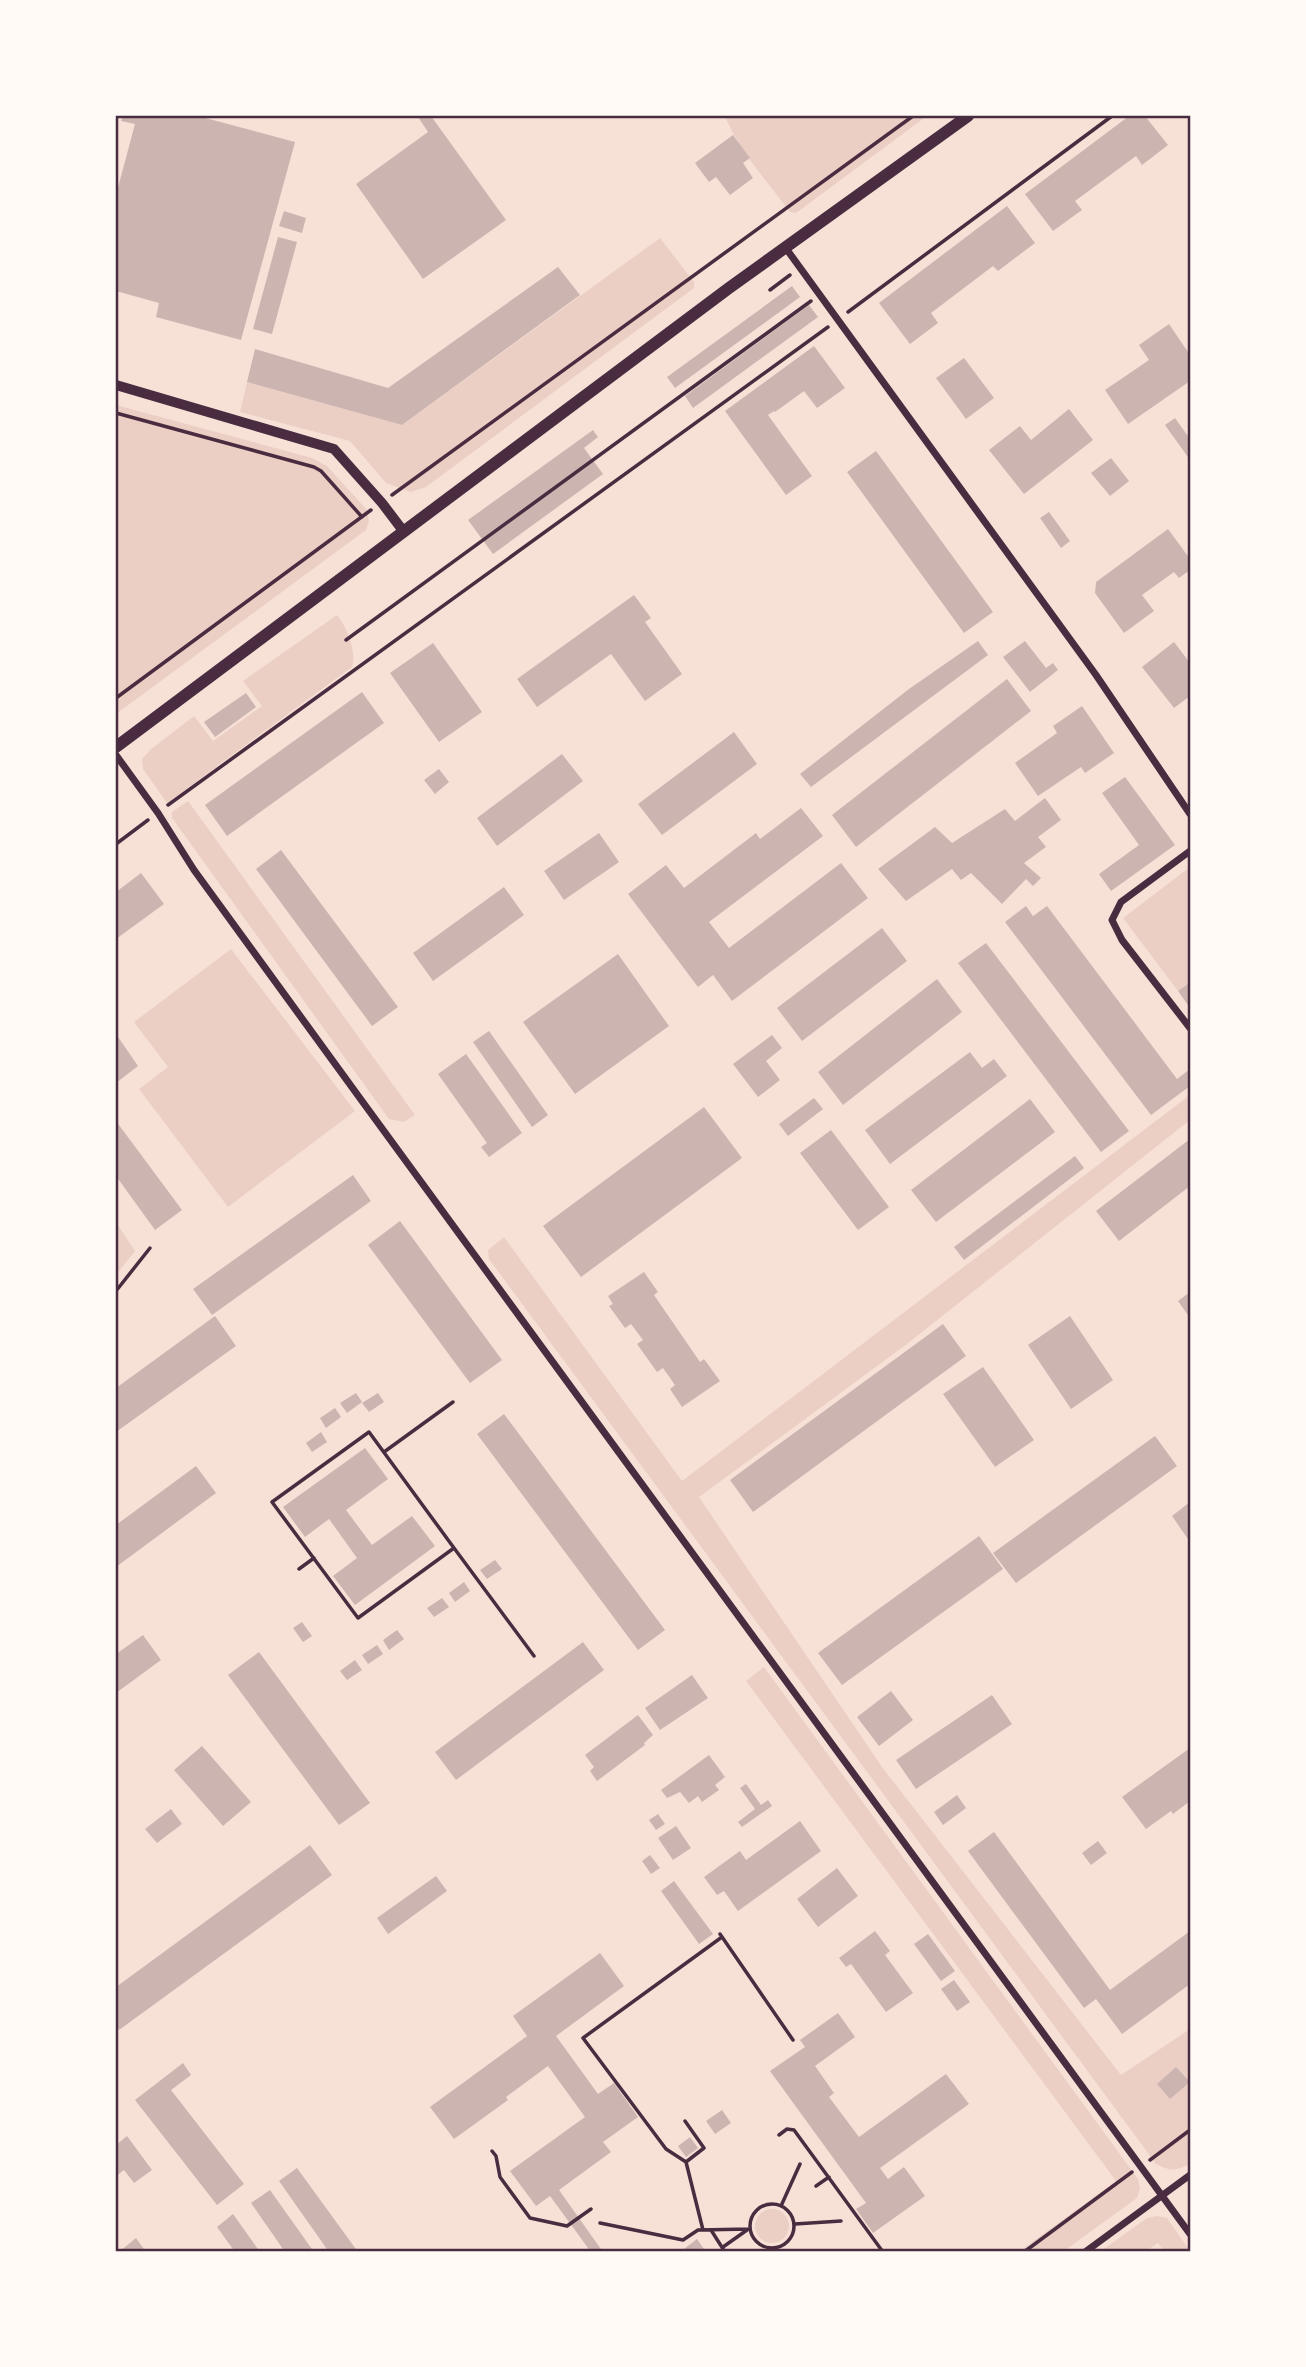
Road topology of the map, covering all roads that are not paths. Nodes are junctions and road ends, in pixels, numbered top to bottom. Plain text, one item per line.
1 (968, 116) edge
2 (785, 247) junction
3 (116, 385) edge
4 (404, 532) junction
5 (116, 747) edge
6 (116, 755) edge
7 (1191, 814) edge
8 (1191, 851) edge
9 (1191, 1028) edge
10 (1191, 2175) edge
11 (1162, 2196) junction
12 (1191, 2234) edge
13 (1085, 2252) edge

1 - 2 main road
2 - 4 main road
2 - 7 street
3 - 4 street
4 - 5 main road
6 - 11 street
8 - 9 street
10 - 11 street
11 - 12 street
11 - 13 street

